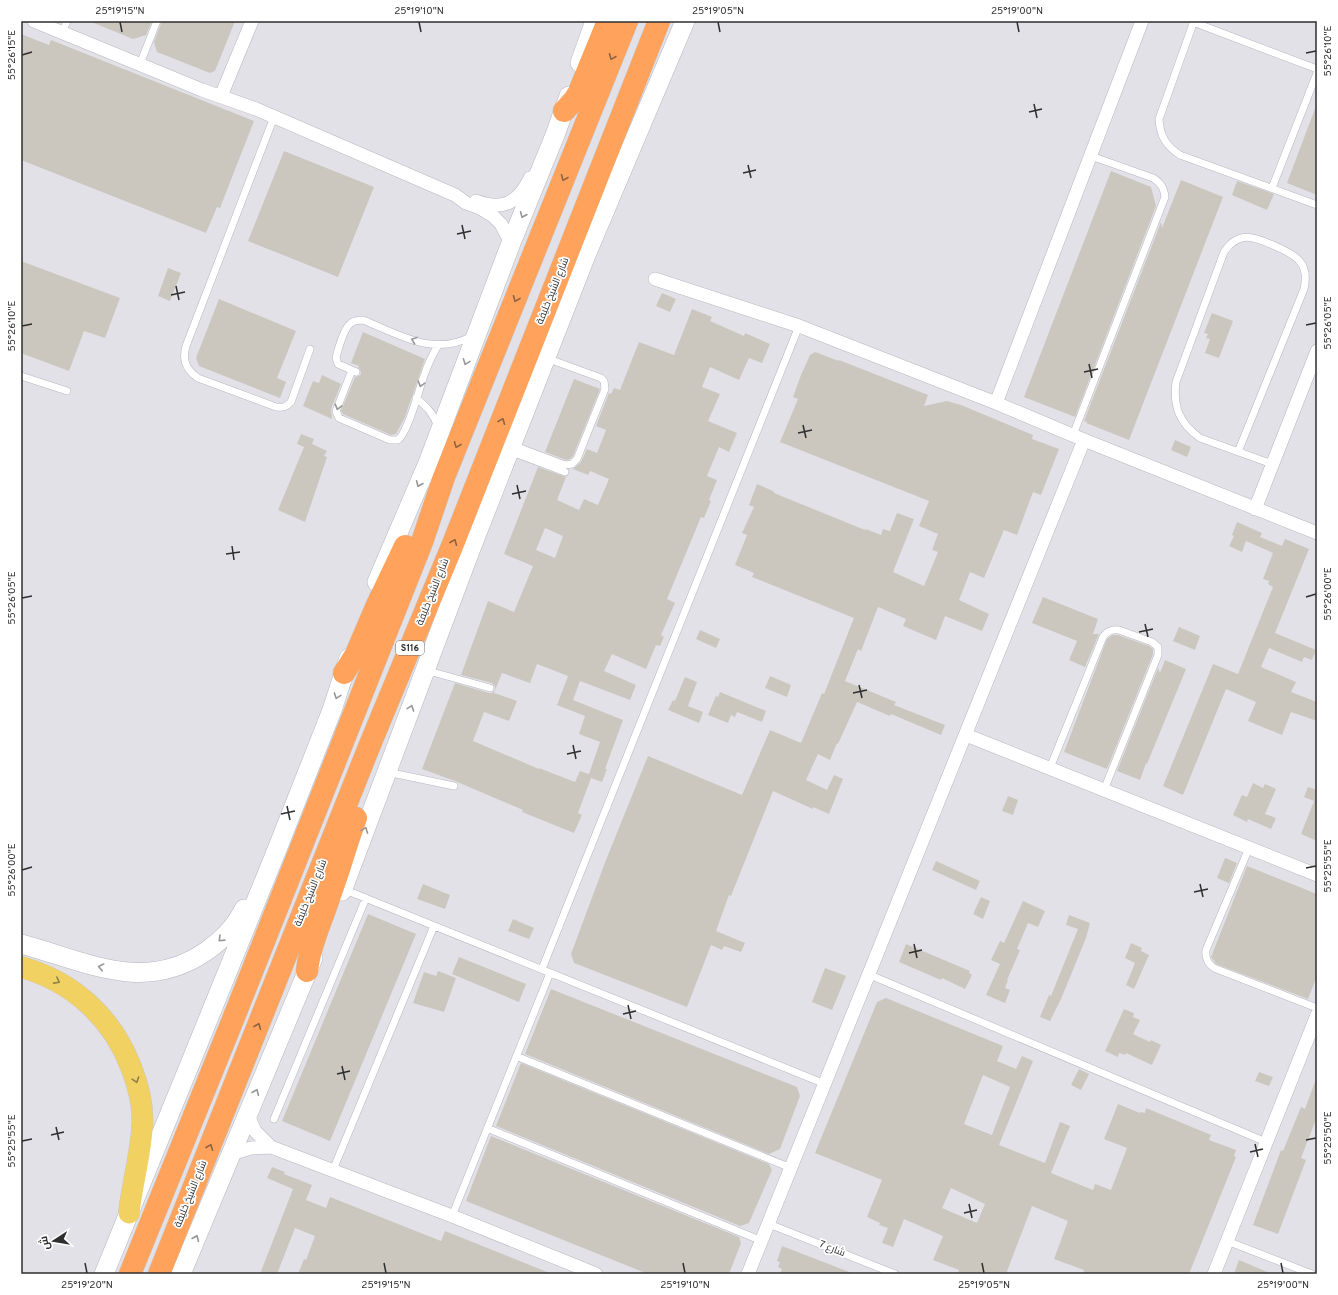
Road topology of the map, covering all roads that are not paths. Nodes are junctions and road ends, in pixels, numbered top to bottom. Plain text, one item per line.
1 (34, 21) edge
2 (157, 21) edge
3 (252, 21) edge
4 (595, 21) edge
5 (608, 21) edge
6 (627, 21) edge
7 (659, 21) edge
8 (670, 21) edge
9 (685, 21) edge
10 (1142, 21) edge
11 (1193, 21) edge
12 (64, 27) edge
13 (646, 55) junction
14 (140, 64) junction
15 (1317, 69) edge
16 (1317, 73) edge
17 (221, 96) junction
18 (564, 112) junction
19 (274, 117) junction
20 (555, 135) junction
21 (1091, 156) junction
22 (1272, 188) junction
23 (456, 195) junction
24 (1317, 205) edge
25 (511, 244) junction
26 (655, 279) dead end
27 (799, 326) junction
28 (478, 333) junction
29 (438, 345) junction
30 (310, 349) dead end
31 (1317, 351) edge
32 (546, 357) junction
33 (21, 376) edge
34 (68, 392) dead end
35 (416, 398) junction
36 (996, 403) junction
37 (440, 432) junction
38 (1078, 437) junction
39 (510, 448) junction
40 (1238, 452) junction
41 (1272, 464) junction
42 (565, 472) dead end
43 (444, 477) junction
44 (1255, 509) junction
45 (1317, 533) edge
46 (425, 670) junction
47 (344, 673) junction
48 (490, 688) dead end
49 (966, 735) junction
50 (369, 748) junction
51 (1050, 768) junction
52 (387, 772) junction
53 (454, 786) dead end
54 (1104, 790) junction
55 (278, 847) junction
56 (1249, 848) junction
57 (1317, 876) edge
58 (343, 889) junction
59 (366, 898) junction
60 (434, 926) junction
61 (21, 944) edge
62 (21, 967) edge
63 (542, 969) junction
64 (307, 971) junction
65 (550, 973) junction
66 (870, 975) junction
67 (1317, 1008) edge
68 (1317, 1015) edge
69 (516, 1056) junction
70 (825, 1084) junction
71 (247, 1112) junction
72 (274, 1120) dead end
73 (487, 1128) junction
74 (1266, 1142) junction
75 (271, 1147) junction
76 (231, 1154) junction
77 (791, 1168) junction
78 (333, 1170) junction
79 (129, 1213) junction
80 (452, 1216) junction
81 (769, 1224) junction
82 (762, 1241) junction
83 (1227, 1241) junction
84 (104, 1274) edge
85 (130, 1274) edge
86 (159, 1274) edge
87 (181, 1274) edge
88 (596, 1274) edge
89 (748, 1274) edge
90 (895, 1274) edge
91 (1214, 1274) edge
92 (1312, 1274) edge

1 - 12 street
2 - 14 lane
3 - 17 street
4 - 18 main road
5 - 18 highway
6 -> 43 highway, S116
7 - 13 highway, شارع الشيخ خليفة / S116
8 - 13 highway
9 - 32 main road
10 - 21 street
11 - 15 lane
11 - 22 lane
12 - 14 street
50 -> 13 highway, شارع الشيخ خليفة / S116
14 - 17 street
16 - 22 lane
17 - 19 street
18 - 20 main road
19 - 23 street
19 - 30 lane
20 - 23 street
20 -> 25 main road
21 - 36 street
21 - 38 lane
22 - 24 lane
23 - 25 street
25 - 28 main road
26 - 27 street
27 - 36 street
27 - 63 lane
28 - 29 lane
28 -> 37 main road
29 -> 35 lane
29 -> 35 lane
31 - 41 street
32 - 39 main road
32 - 39 lane
33 - 34 lane
35 - 37 lane
36 - 38 street
37 -> 47 main road
38 - 44 street
38 - 49 street
39 - 42 lane
39 - 46 main road
40 - 40 lane
40 - 41 lane
41 - 44 street
43 - 47 highway
43 - 85 highway, S116
44 - 45 street
46 - 48 lane
52 -> 46 main road
47 -> 55 main road
49 - 51 street
49 - 66 street
50 - 64 highway
86 -> 50 highway, شارع الشيخ خليفة / S116
51 - 54 street
51 - 54 lane
52 - 53 lane
58 -> 52 main road
54 - 56 street
55 -> 61 main road
55 - 79 main road
56 - 57 street
56 - 67 lane
58 - 59 lane
58 - 64 main road
59 - 60 lane
59 - 72 lane
60 - 63 lane
60 - 78 lane
62 -> 79 main road
63 - 65 lane
71 -> 64 main road
65 - 69 lane
65 - 70 lane
66 - 70 street
66 - 74 lane
68 - 74 street
69 - 73 lane
69 - 77 lane
70 - 77 street
71 - 75 street
71 - 76 main road
73 - 80 lane
73 - 82 lane
74 - 83 street
75 - 76 street
75 - 78 street
87 -> 76 main road
77 - 81 street
78 - 80 street
79 - 84 main road
80 - 88 street
81 - 82 street
81 - 90 lane, شارع 7
82 - 89 street
83 - 91 street
83 - 92 lane

